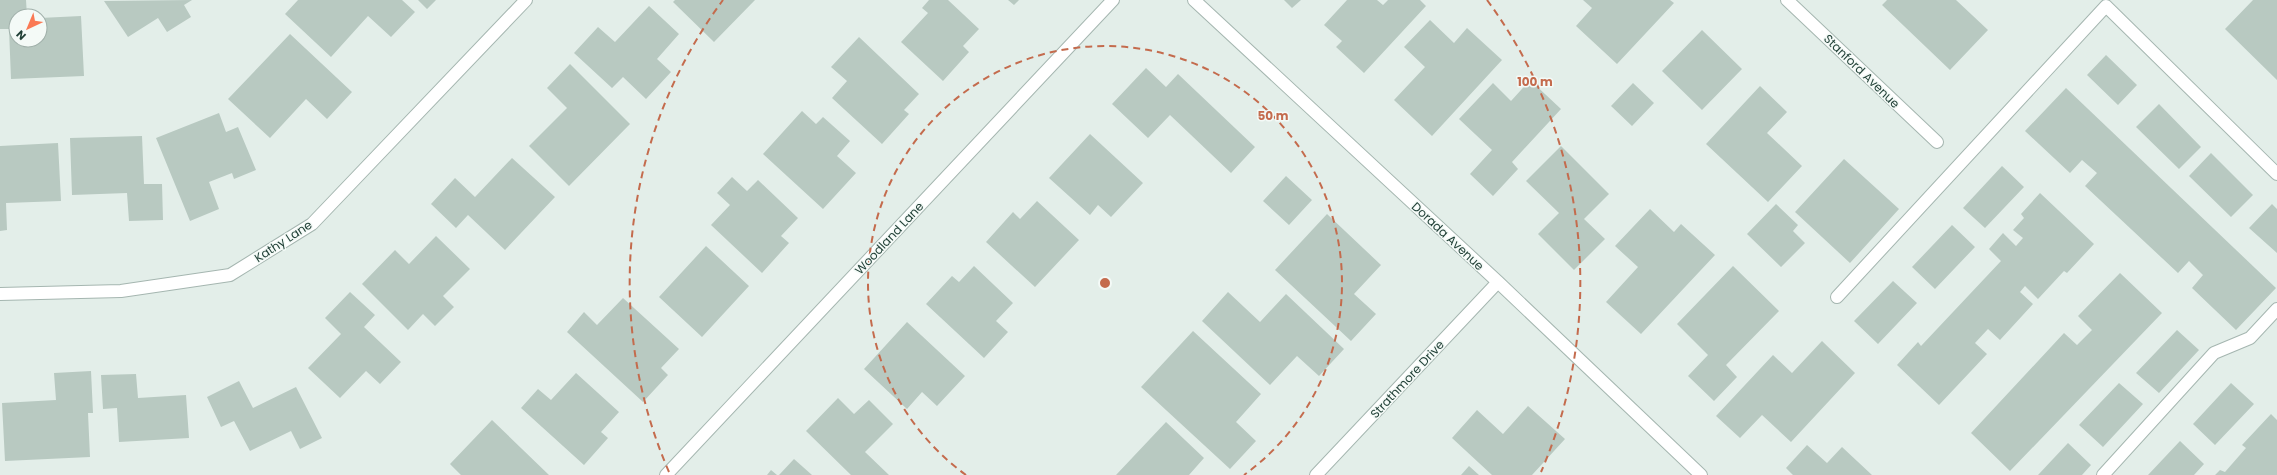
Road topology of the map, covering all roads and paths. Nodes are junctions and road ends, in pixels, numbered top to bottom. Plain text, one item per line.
1 (526, 0) edge
2 (1113, 0) edge
3 (1194, 0) edge
4 (1787, 0) edge
5 (1937, 142) dead end
6 (2277, 174) edge
7 (1498, 282) junction
8 (0, 294) edge
9 (1837, 297) dead end
10 (2277, 309) edge
11 (666, 475) edge
12 (1316, 475) edge
13 (1701, 475) edge
14 (2103, 475) edge

1 - 8 street, Kathy Lane
2 - 11 street, Woodland Lane
3 - 7 street, Dorada Avenue
4 - 5 street, Stanford Avenue
6 - 9 street
7 - 12 street, Strathmore Drive
7 - 13 street, Dorada Avenue
10 - 14 street

